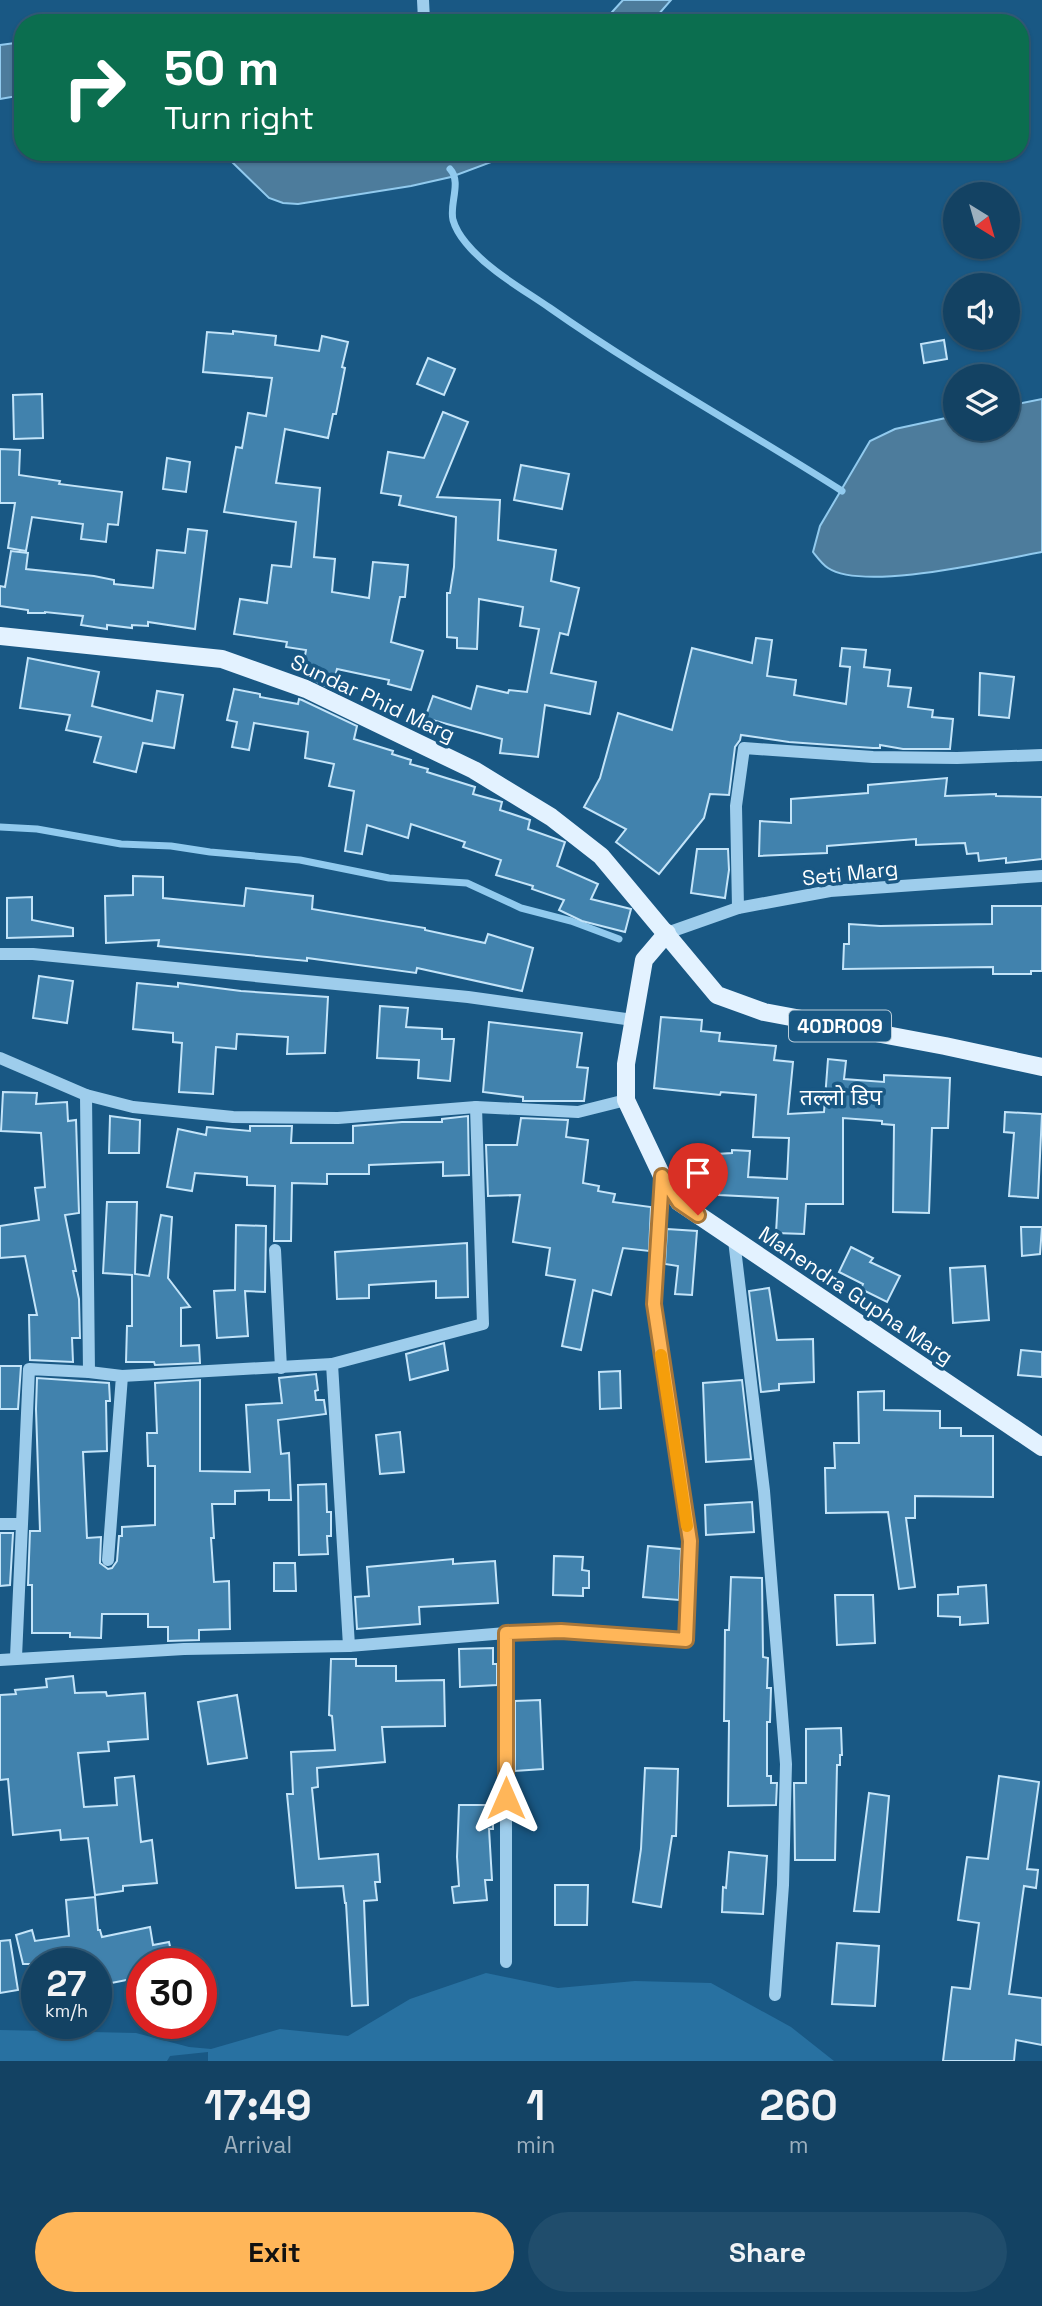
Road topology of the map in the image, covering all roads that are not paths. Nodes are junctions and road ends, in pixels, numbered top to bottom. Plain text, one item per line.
1 (0, 636) edge
2 (1042, 755) edge
3 (1042, 876) edge
4 (738, 908) junction
5 (667, 933) junction
6 (0, 954) edge
7 (633, 1020) junction
8 (0, 1058) edge
9 (1042, 1067) edge
10 (86, 1095) junction
11 (626, 1100) junction
12 (476, 1107) junction
13 (662, 1176) junction
14 (734, 1240) junction
15 (275, 1250) dead end
16 (332, 1364) junction
17 (281, 1368) junction
18 (89, 1372) junction
19 (122, 1376) junction
20 (1042, 1447) edge
21 (0, 1524) edge
22 (20, 1524) junction
23 (108, 1560) dead end
24 (506, 1633) junction
25 (349, 1647) junction
26 (16, 1657) junction
27 (0, 1660) edge
28 (506, 1962) dead end
29 (775, 1994) dead end

1 - 5 main road, Sundar Phid Marg
2 - 4 street
3 - 4 street, Seti Marg
4 - 5 street, Seti Marg
5 - 7 main road, Mahendra Gupha Marg
5 - 9 main road, 40DR009
6 - 7 street
7 - 11 main road, Mahendra Gupha Marg
8 - 10 street
10 - 12 street
10 - 18 street
11 - 12 street
11 - 13 main road, Mahendra Gupha Marg
12 - 16 street
13 - 14 main road, Mahendra Gupha Marg
13 - 24 street
14 - 20 main road, Mahendra Gupha Marg
14 - 29 street
15 - 17 street
16 - 17 street
16 - 25 street
17 - 19 street
18 - 19 street
18 - 22 street
19 - 23 street
21 - 22 street
22 - 26 street
24 - 25 street
24 - 28 street
25 - 26 street
26 - 27 street

